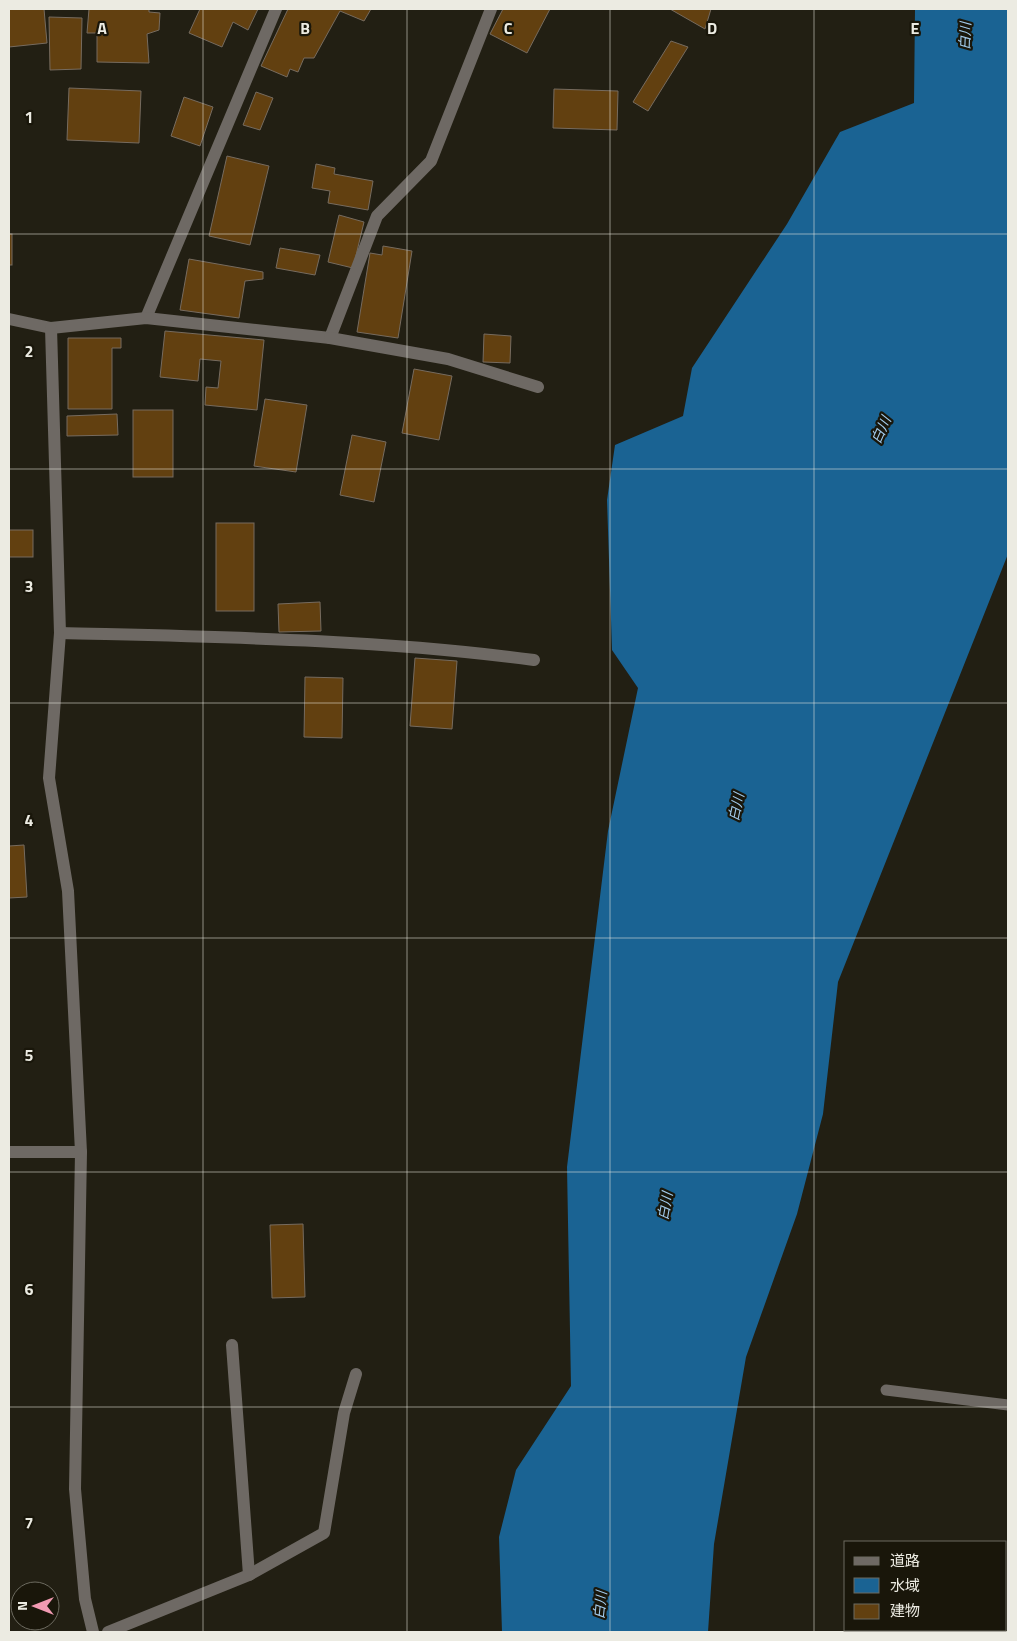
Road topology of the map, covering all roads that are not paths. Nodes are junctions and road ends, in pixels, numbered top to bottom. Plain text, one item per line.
1 (276, 9) edge
2 (491, 9) edge
3 (146, 318) junction
4 (9, 319) edge
5 (51, 328) junction
6 (330, 338) junction
7 (538, 387) dead end
8 (60, 633) junction
9 (534, 660) dead end
10 (9, 1152) edge
11 (81, 1152) junction
12 (232, 1345) dead end
13 (356, 1374) dead end
14 (886, 1390) dead end
15 (1008, 1405) edge
16 (249, 1575) junction
17 (93, 1632) edge
18 (108, 1632) edge

1 - 3 street
2 - 6 street
3 - 5 street
3 - 6 street
4 - 5 street
5 - 8 street
6 - 7 street
8 - 9 street
8 - 11 street
10 - 11 street
11 - 17 street
12 - 16 street
13 - 16 street
14 - 15 lane
16 - 18 street

